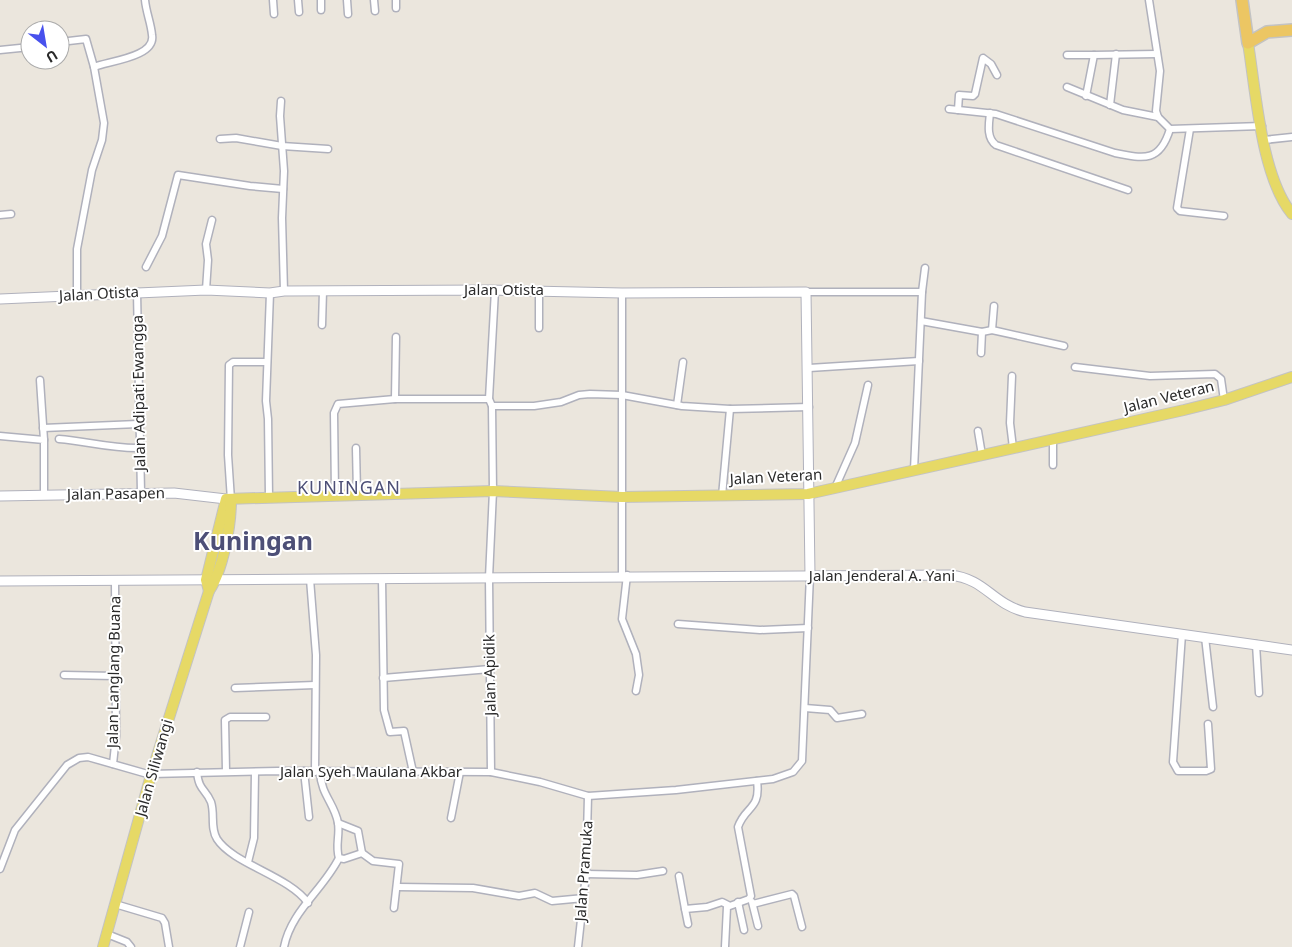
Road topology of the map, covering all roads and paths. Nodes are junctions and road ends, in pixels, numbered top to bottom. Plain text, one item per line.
1 (145, 0) edge
2 (273, 0) edge
3 (298, 0) edge
4 (321, 0) edge
5 (347, 0) edge
6 (374, 0) edge
7 (396, 0) edge
8 (1149, 0) edge
9 (1242, 0) edge
10 (396, 8) dead end
11 (321, 10) dead end
12 (375, 11) dead end
13 (299, 12) dead end
14 (274, 14) dead end
15 (348, 14) dead end
16 (1246, 24) junction
17 (1292, 30) edge
18 (1267, 32) junction
19 (70, 41) edge
20 (1248, 44) junction
21 (20, 48) edge
22 (0, 50) edge
23 (1116, 54) junction
24 (1157, 54) junction
25 (1067, 55) dead end
26 (1094, 55) junction
27 (94, 67) junction
28 (997, 75) dead end
29 (1067, 87) dead end
30 (1086, 96) junction
31 (281, 101) dead end
32 (1110, 106) junction
33 (949, 109) dead end
34 (958, 110) junction
35 (990, 113) junction
36 (1158, 117) junction
37 (1262, 126) junction
38 (1170, 129) junction
39 (1190, 129) junction
40 (1292, 137) edge
41 (220, 139) dead end
42 (1264, 140) junction
43 (282, 146) junction
44 (328, 149) dead end
45 (284, 189) junction
46 (1128, 190) dead end
47 (11, 214) dead end
48 (1292, 214) edge
49 (0, 215) edge
50 (1224, 216) dead end
51 (212, 220) dead end
52 (146, 267) dead end
53 (925, 268) dead end
54 (206, 290) junction
55 (494, 290) junction
56 (539, 290) junction
57 (284, 291) junction
58 (323, 291) junction
59 (137, 292) junction
60 (806, 292) junction
61 (922, 292) junction
62 (270, 293) junction
63 (622, 293) junction
64 (77, 296) junction
65 (0, 299) edge
66 (994, 306) dead end
67 (920, 321) junction
68 (322, 325) dead end
69 (539, 328) dead end
70 (992, 330) junction
71 (982, 332) junction
72 (396, 337) dead end
73 (1064, 346) dead end
74 (981, 353) dead end
75 (919, 361) junction
76 (266, 362) junction
77 (684, 362) dead end
78 (1075, 367) dead end
79 (809, 368) junction
80 (1012, 376) dead end
81 (1292, 376) edge
82 (40, 380) dead end
83 (868, 385) dead end
84 (622, 395) junction
85 (395, 398) junction
86 (1224, 400) junction
87 (491, 402) junction
88 (677, 406) junction
89 (809, 407) junction
90 (730, 409) junction
91 (138, 424) junction
92 (44, 428) junction
93 (978, 431) dead end
94 (0, 436) edge
95 (59, 439) dead end
96 (44, 440) junction
97 (1053, 440) junction
98 (140, 448) junction
99 (356, 448) dead end
100 (1013, 448) junction
101 (982, 454) junction
102 (1053, 465) dead end
103 (914, 470) junction
104 (835, 488) junction
105 (493, 491) junction
106 (141, 493) junction
107 (335, 494) junction
108 (357, 494) junction
109 (808, 494) junction
110 (44, 495) junction
111 (0, 496) edge
112 (722, 496) junction
113 (269, 497) junction
114 (622, 497) junction
115 (228, 499) junction
116 (810, 575) junction
117 (624, 576) junction
118 (489, 578) junction
119 (310, 579) junction
120 (382, 579) junction
121 (211, 580) junction
122 (0, 581) edge
123 (115, 581) junction
124 (678, 624) dead end
125 (808, 628) junction
126 (1182, 634) junction
127 (1205, 637) junction
128 (1256, 644) junction
129 (1292, 650) edge
130 (490, 669) junction
131 (64, 675) dead end
132 (115, 676) junction
133 (383, 678) junction
134 (315, 685) junction
135 (235, 688) dead end
136 (636, 691) dead end
137 (1259, 693) dead end
138 (1213, 707) dead end
139 (805, 708) junction
140 (862, 714) dead end
141 (266, 717) dead end
142 (1208, 724) dead end
143 (113, 764) junction
144 (197, 772) junction
145 (226, 772) junction
146 (255, 772) junction
147 (304, 772) junction
148 (317, 772) junction
149 (413, 772) junction
150 (460, 772) junction
151 (491, 772) junction
152 (151, 775) junction
153 (757, 781) junction
154 (588, 796) junction
155 (309, 816) dead end
156 (451, 818) dead end
157 (338, 823) junction
158 (362, 853) junction
159 (339, 858) junction
160 (248, 861) junction
161 (0, 869) edge
162 (663, 871) dead end
163 (586, 874) junction
164 (679, 876) dead end
165 (398, 887) junction
166 (751, 896) junction
167 (584, 898) junction
168 (311, 900) junction
169 (738, 902) junction
170 (115, 904) junction
171 (753, 904) junction
172 (728, 905) junction
173 (394, 908) dead end
174 (685, 909) junction
175 (249, 912) dead end
176 (688, 924) dead end
177 (758, 926) dead end
178 (802, 926) dead end
179 (744, 930) dead end
180 (106, 934) junction
181 (102, 947) edge
182 (131, 947) edge
183 (169, 947) edge
184 (240, 947) edge
185 (284, 947) edge
186 (578, 947) edge
187 (726, 947) edge

1 - 27 street
2 - 14 street
3 - 13 street
4 - 11 street
5 - 15 street
6 - 12 street
7 - 10 street
8 - 24 street
9 - 16 highway
16 - 18 highway
16 - 20 highway
17 - 18 highway
18 - 20 highway
19 - 27 street
20 - 37 main road
21 - 22 street
23 - 24 street
23 - 26 street
23 - 32 street
24 - 36 street
25 - 26 street
26 - 30 street
27 - 64 street
28 - 34 street
29 - 30 street
30 - 32 street
31 - 43 street
32 - 36 street
33 - 34 street
34 - 35 street
35 - 38 street
35 - 46 street
36 - 38 street
37 - 39 street
37 - 42 main road
38 - 39 street
39 - 50 street
40 - 42 street
41 - 43 street
42 - 48 main road
43 - 44 street
43 - 45 street
45 - 52 street
45 - 57 street
47 - 49 street
51 - 54 street
53 - 61 street
54 - 59 street, Jalan Otista
54 - 62 street, Jalan Otista
55 - 56 street, Jalan Otista
55 - 58 street, Jalan Otista
55 - 87 street, Jalan Apidik
56 - 63 street, Jalan Otista
56 - 69 street
57 - 58 street, Jalan Otista
57 - 62 street, Jalan Otista
58 - 68 street
59 - 64 street, Jalan Otista
59 - 91 street, Jalan Adipati Ewangga
60 - 61 street
60 - 63 street, Jalan Otista
60 - 79 street
61 - 67 street
62 - 76 street
63 - 84 street
64 - 65 street, Jalan Otista
66 - 70 street
67 - 71 street
67 - 75 street
70 - 71 street
70 - 73 street
71 - 74 street
72 - 85 street
75 - 79 street
75 - 103 street
76 - 113 street
76 - 115 street
77 - 88 street
78 - 86 street
79 - 89 street
80 - 100 street
81 - 86 main road, Jalan Veteran
82 - 92 street
83 - 104 street
84 - 87 street
84 - 88 street
84 - 114 street
85 - 87 street
85 - 107 street
86 - 97 main road, Jalan Veteran
87 - 105 street, Jalan Apidik
88 - 90 street
89 - 90 street
89 - 109 street
90 - 112 street
91 - 92 street
91 - 98 street, Jalan Adipati Ewangga
92 - 96 street
93 - 101 street
94 - 96 street
95 - 98 street
96 - 110 street
97 - 100 main road, Jalan Veteran
97 - 102 street
98 - 106 street, Jalan Adipati Ewangga
99 - 108 street
100 - 101 main road, Jalan Veteran
101 - 103 main road, Jalan Veteran
103 - 104 main road, Jalan Veteran
104 - 109 main road, Jalan Veteran
105 - 108 main road, Jalan Veteran
105 - 114 main road, Jalan Veteran
105 - 118 street, Jalan Apidik
106 - 110 street, Jalan Pasapen
106 - 115 street, Jalan Pasapen
107 - 108 main road, Jalan Veteran
107 - 113 main road, Jalan Veteran
109 - 112 main road, Jalan Veteran
109 - 116 street
110 - 111 street, Jalan Pasapen
112 - 114 main road, Jalan Veteran
113 - 115 main road, Jalan Veteran
114 - 117 street
115 - 121 main road, Jalan Siliwangi
116 - 117 street, Jalan Jenderal A. Yani
116 - 125 street
116 - 126 street, Jalan Jenderal A. Yani
117 - 118 street, Jalan Jenderal A. Yani
117 - 136 street
118 - 120 street, Jalan Jenderal A. Yani
118 - 130 street, Jalan Apidik
119 - 120 street, Jalan Jenderal A. Yani
119 - 121 street, Jalan Jenderal A. Yani
119 - 134 street
120 - 133 street
121 - 123 street, Jalan Jenderal A. Yani
121 - 152 main road, Jalan Siliwangi
122 - 123 street, Jalan Jenderal A. Yani
123 - 132 street, Jalan Langlang Buana
124 - 125 street
125 - 139 street
126 - 127 street, Jalan Jenderal A. Yani
126 - 142 street
127 - 128 street, Jalan Jenderal A. Yani
127 - 138 street
128 - 129 street, Jalan Jenderal A. Yani
128 - 137 street
130 - 133 street
130 - 151 street, Jalan Apidik
131 - 132 street
132 - 143 street, Jalan Langlang Buana
133 - 149 street
134 - 135 street
134 - 148 street
139 - 140 street
139 - 153 street
141 - 145 street
143 - 152 street, Jalan Syeh Maulana Akbar
143 - 161 street, Jalan Syeh Maulana Akbar
144 - 145 street, Jalan Syeh Maulana Akbar
144 - 152 street, Jalan Syeh Maulana Akbar
144 - 160 street
145 - 146 street, Jalan Syeh Maulana Akbar
146 - 147 street, Jalan Syeh Maulana Akbar
146 - 160 street
147 - 148 street, Jalan Syeh Maulana Akbar
147 - 155 street
148 - 149 street, Jalan Syeh Maulana Akbar
148 - 157 street
149 - 150 street, Jalan Syeh Maulana Akbar
150 - 151 street, Jalan Syeh Maulana Akbar
150 - 156 street
151 - 154 street, Jalan Syeh Maulana Akbar
152 - 170 main road, Jalan Siliwangi
153 - 154 street
153 - 166 street
154 - 163 street, Jalan Pramuka
157 - 158 street
157 - 159 street
158 - 159 street
158 - 165 street
159 - 168 street
160 - 168 street
162 - 163 street
163 - 167 street, Jalan Pramuka
164 - 174 street
165 - 167 street
165 - 173 street
166 - 169 street
166 - 171 street
167 - 186 street, Jalan Pramuka
168 - 185 street
169 - 172 street
169 - 179 street
170 - 180 main road, Jalan Siliwangi
170 - 183 street
171 - 177 street
171 - 178 street
172 - 174 street
172 - 187 street
174 - 176 street
175 - 184 street
180 - 181 main road, Jalan Siliwangi
180 - 182 street

